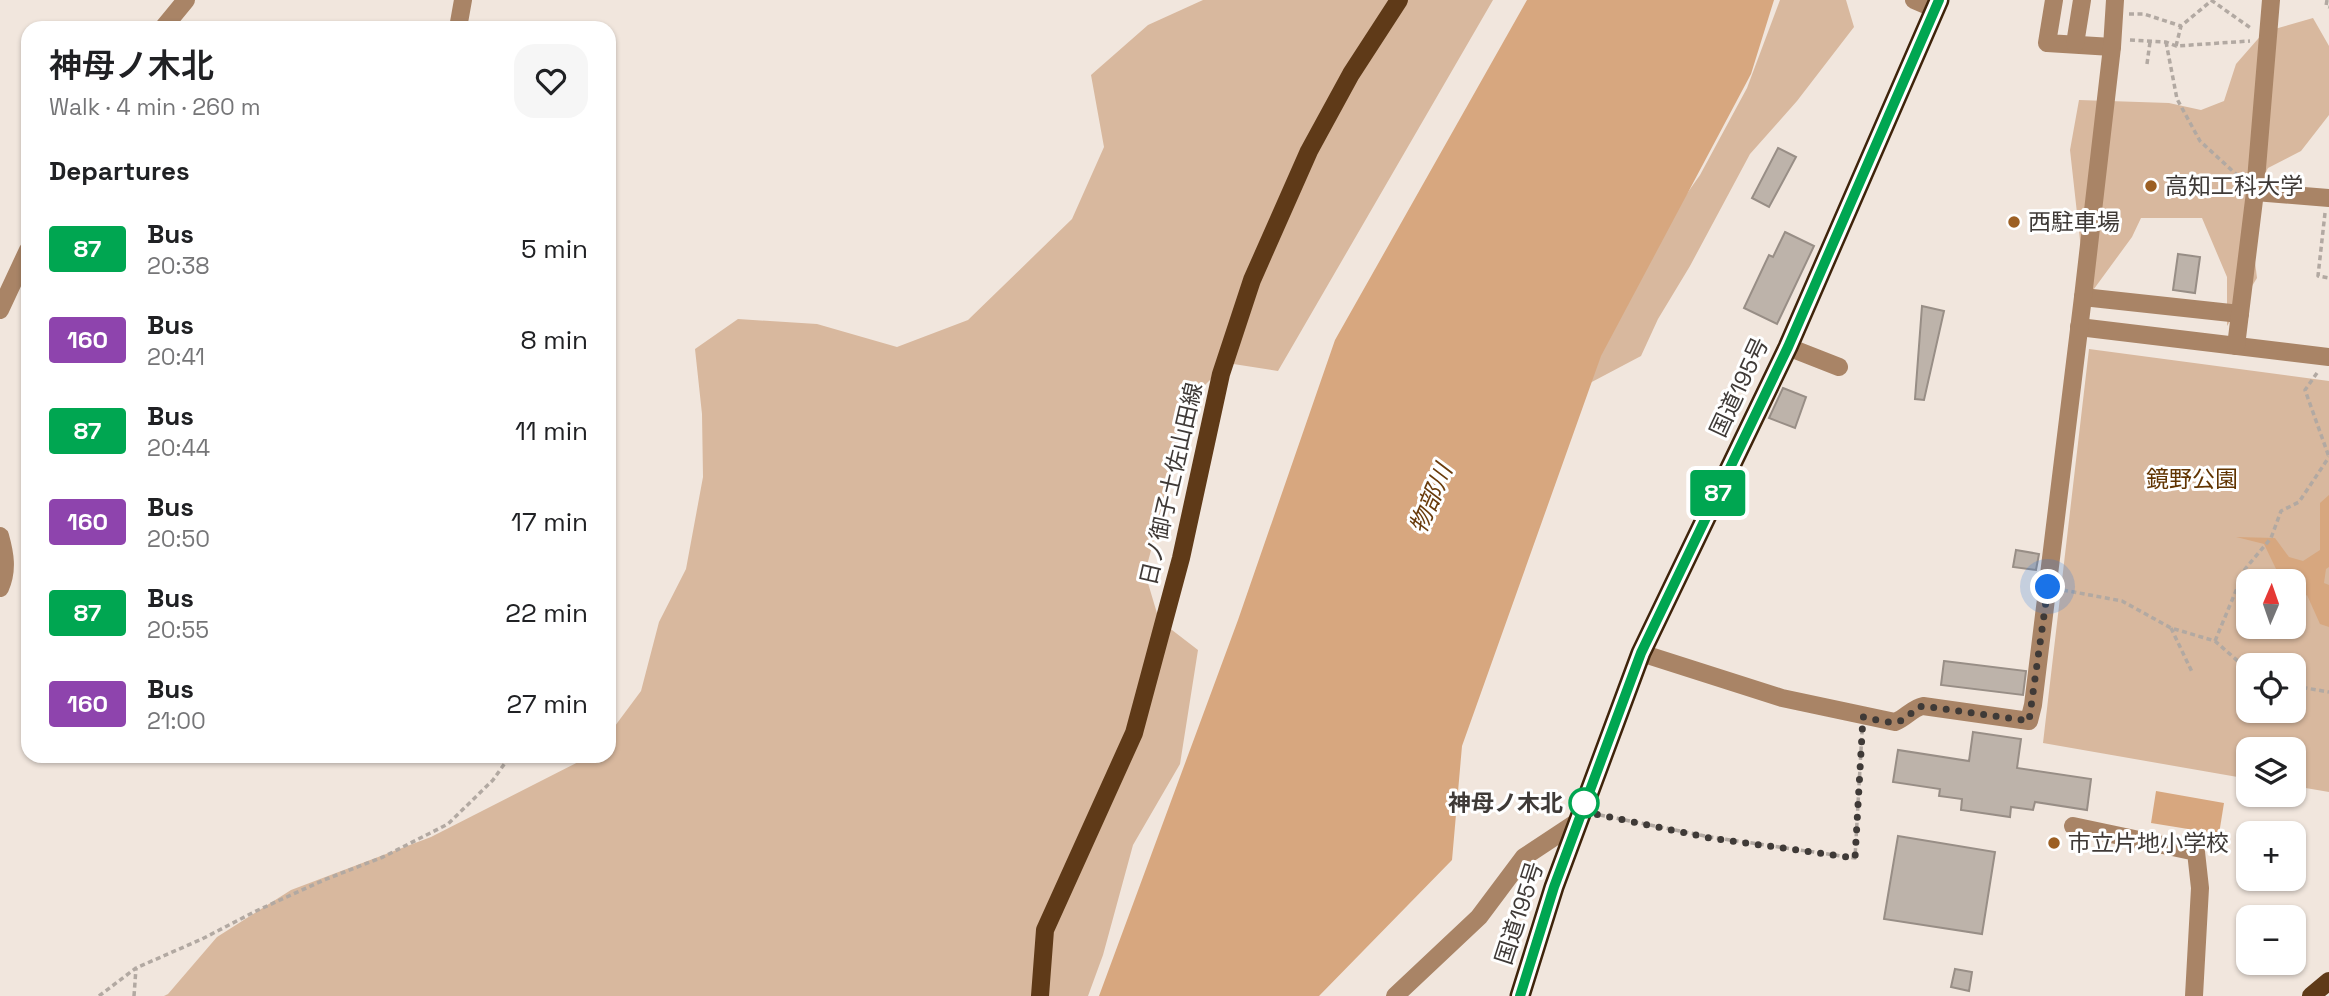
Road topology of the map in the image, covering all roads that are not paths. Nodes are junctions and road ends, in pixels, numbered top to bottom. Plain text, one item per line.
1 (186, 0) edge
2 (463, 0) edge
3 (1399, 0) edge
4 (1914, 0) edge
5 (2054, 0) edge
6 (2082, 0) edge
7 (2271, 0) edge
8 (1937, 4) edge
9 (2114, 7) edge
10 (169, 21) edge
11 (459, 21) edge
12 (2075, 44) junction
13 (2112, 47) junction
14 (2255, 192) junction
15 (2328, 198) edge
16 (21, 265) edge
17 (2083, 297) junction
18 (0, 310) edge
19 (2240, 314) junction
20 (2079, 327) junction
21 (2236, 346) junction
22 (1788, 347) junction
23 (2325, 363) edge
24 (1839, 367) dead end
25 (0, 536) edge
26 (0, 588) edge
27 (1641, 653) junction
28 (1579, 816) junction
29 (2073, 826) dead end
30 (2329, 981) edge
31 (1040, 996) edge
32 (1395, 996) edge
33 (1520, 996) edge
34 (2194, 996) edge
35 (2311, 996) edge

1 - 10 street
2 - 11 street
3 - 31 main road, 日ノ御子土佐山田線
4 - 8 street
5 - 12 street
6 - 12 street
7 - 14 street
8 - 22 highway, 国道195号
9 - 13 street
12 - 13 street
13 - 17 street
14 - 15 street
14 - 19 street
16 - 18 street
17 - 19 street
17 - 20 street
19 - 21 street
20 - 21 street
20 - 27 street
21 - 23 street
22 - 24 street
22 - 27 highway, 国道195号
25 - 26 street
27 - 28 highway, 国道195号
28 - 32 street
28 - 33 highway, 国道195号
29 - 34 street
30 - 35 main road

